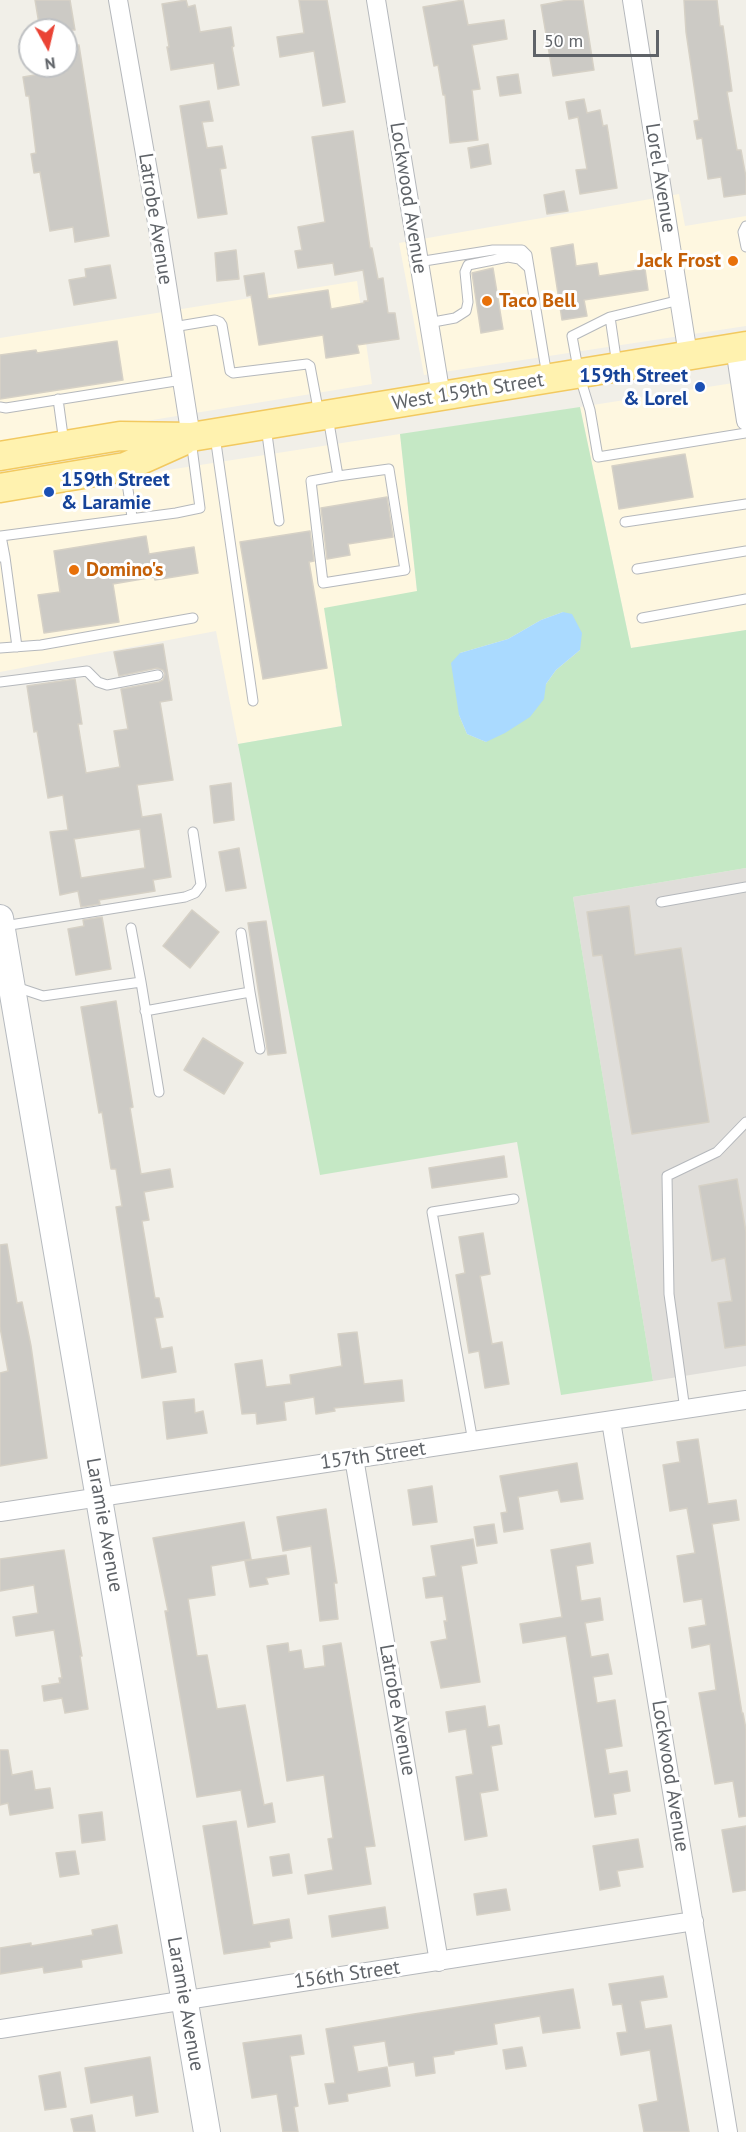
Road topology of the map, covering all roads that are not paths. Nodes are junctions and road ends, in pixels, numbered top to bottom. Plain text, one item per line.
1 (118, 0) edge
2 (376, 0) edge
3 (632, 0) edge
4 (746, 226) edge
5 (746, 248) edge
6 (418, 262) junction
7 (529, 268) junction
8 (680, 300) junction
9 (610, 317) junction
10 (429, 323) junction
11 (173, 327) junction
12 (740, 347) edge
13 (688, 355) junction
14 (617, 367) junction
15 (579, 374) junction
16 (547, 379) junction
17 (182, 380) junction
18 (441, 396) junction
19 (58, 399) junction
20 (0, 407) edge
21 (323, 416) junction
22 (746, 421) edge
23 (266, 425) junction
24 (746, 434) edge
25 (202, 435) junction
26 (65, 445) junction
27 (0, 456) edge
28 (125, 467) junction
29 (338, 476) junction
30 (0, 488) edge
31 (746, 504) edge
32 (132, 517) junction
33 (279, 521) dead end
34 (625, 522) dead end
35 (746, 551) edge
36 (2, 557) edge
37 (638, 569) dead end
38 (746, 599) edge
39 (193, 618) dead end
40 (642, 618) dead end
41 (17, 647) junction
42 (0, 648) edge
43 (158, 675) dead end
44 (0, 682) edge
45 (254, 701) dead end
46 (194, 831) dead end
47 (746, 887) edge
48 (661, 902) dead end
49 (1, 922) edge
50 (131, 928) dead end
51 (241, 933) dead end
52 (141, 982) junction
53 (6, 986) edge
54 (250, 992) junction
55 (145, 1011) junction
56 (261, 1050) dead end
57 (159, 1092) dead end
58 (746, 1122) edge
59 (514, 1199) dead end
60 (746, 1400) edge
61 (685, 1410) junction
62 (611, 1421) junction
63 (473, 1442) junction
64 (354, 1458) junction
65 (99, 1496) junction
66 (0, 1512) edge
67 (694, 1921) junction
68 (439, 1962) junction
69 (183, 2000) junction
70 (0, 2030) edge
71 (207, 2132) edge
72 (728, 2132) edge

1 - 11 street, Latrobe Avenue
2 - 6 street, Lockwood Avenue
3 - 8 street, Lorel Avenue
4 - 5 lane
6 - 7 lane
6 - 10 street, Lockwood Avenue
7 - 10 lane
7 - 16 lane
8 - 9 lane
8 - 13 street, Lorel Avenue
9 - 14 lane
9 - 15 lane
10 - 18 street, Lockwood Avenue
11 - 17 street, Latrobe Avenue
11 - 21 lane
12 - 13 main road, West 159th Street
12 - 22 street
13 - 14 main road, West 159th Street
14 - 15 main road, West 159th Street
15 - 16 main road, West 159th Street
15 - 24 lane
16 - 18 main road, West 159th Street
17 - 19 lane
17 - 25 street, Latrobe Avenue
18 - 21 main road, West 159th Street
19 - 20 lane
19 - 26 lane
21 - 23 main road, West 159th Street
21 - 29 lane
23 - 25 main road, West 159th Street
23 - 33 lane
25 - 26 main road, West 159th Street
25 - 28 main road, West 159th Street
25 - 32 lane
25 - 45 lane
26 - 27 main road, West 159th Street
28 - 30 main road, West 159th Street
28 - 32 lane
29 - 29 lane
31 - 34 lane
32 - 36 lane
35 - 37 lane
36 - 41 lane
38 - 40 lane
39 - 41 lane
41 - 42 lane
43 - 44 lane
46 - 49 lane
47 - 48 lane
49 - 53 street, Laramie Avenue
50 - 52 lane
51 - 54 lane
52 - 53 lane
52 - 55 lane
53 - 65 street, Laramie Avenue
54 - 55 lane
54 - 56 lane
55 - 57 lane
58 - 61 lane
59 - 63 lane
60 - 61 street, 157th Street
61 - 62 street, 157th Street
62 - 63 street, 157th Street
62 - 67 street, Lockwood Avenue
63 - 64 street, 157th Street
64 - 65 street, 157th Street
64 - 68 street, Latrobe Avenue
65 - 66 street, 157th Street
65 - 69 street, Laramie Avenue
67 - 68 street, 156th Street
67 - 72 street, Lockwood Avenue
68 - 69 street, 156th Street
69 - 70 street, 156th Street
69 - 71 street, Laramie Avenue

